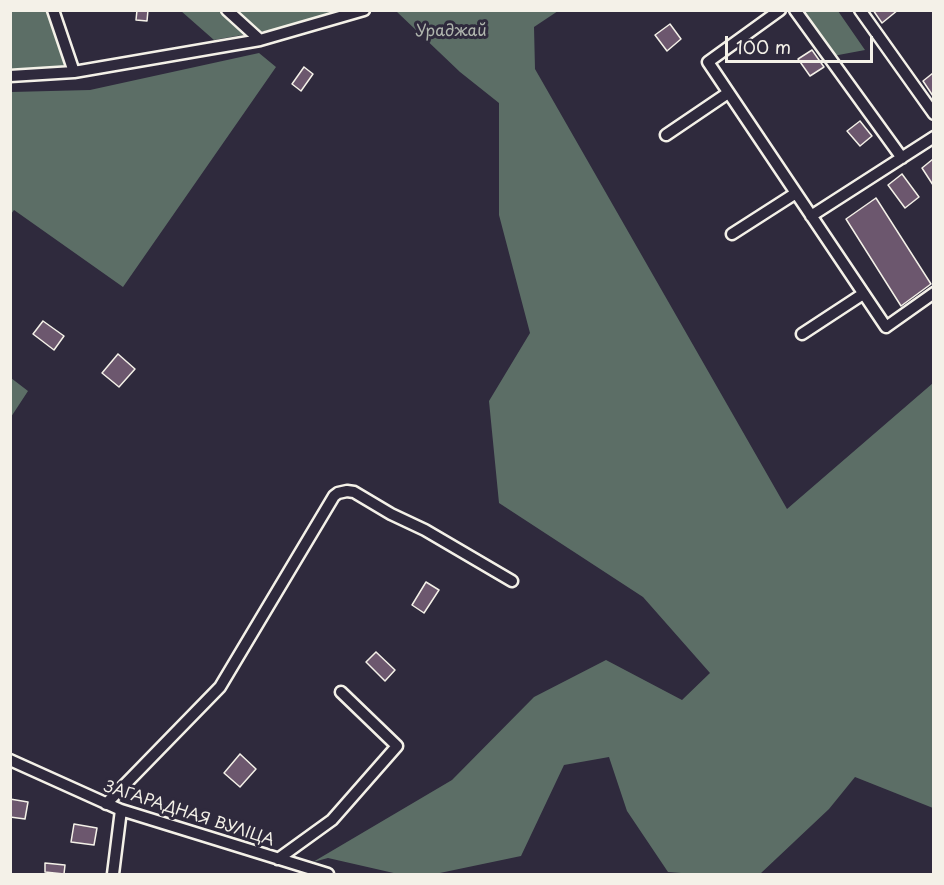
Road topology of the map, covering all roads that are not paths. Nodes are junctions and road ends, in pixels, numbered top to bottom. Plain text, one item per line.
1 (53, 10) edge
2 (227, 10) edge
3 (363, 10) edge
4 (780, 10) edge
5 (795, 10) edge
6 (860, 10) edge
7 (260, 40) junction
8 (74, 72) junction
9 (10, 76) edge
10 (728, 93) junction
11 (933, 114) edge
12 (666, 135) dead end
13 (933, 137) edge
14 (902, 158) junction
15 (796, 193) junction
16 (811, 216) junction
17 (732, 234) dead end
18 (933, 293) edge
19 (863, 294) junction
20 (802, 334) dead end
21 (512, 580) dead end
22 (341, 692) dead end
23 (10, 760) edge
24 (106, 804) junction
25 (121, 810) junction
26 (278, 860) junction
27 (113, 874) edge
28 (328, 874) edge

1 - 8 street
2 - 7 street
3 - 7 street
4 - 10 street
5 - 14 street
6 - 11 street
7 - 8 street
8 - 9 street
10 - 12 street
10 - 15 street
13 - 14 street
14 - 16 street
15 - 16 street
15 - 17 street
16 - 19 street
18 - 19 street
19 - 20 street
21 - 24 street
22 - 26 street
23 - 24 street, ЗАГАРАДНАЯ ВУЛІЦА
24 - 25 street, ЗАГАРАДНАЯ ВУЛІЦА
25 - 26 street, ЗАГАРАДНАЯ ВУЛІЦА
25 - 27 street
26 - 28 street, ЗАГАРАДНАЯ ВУЛІЦА

